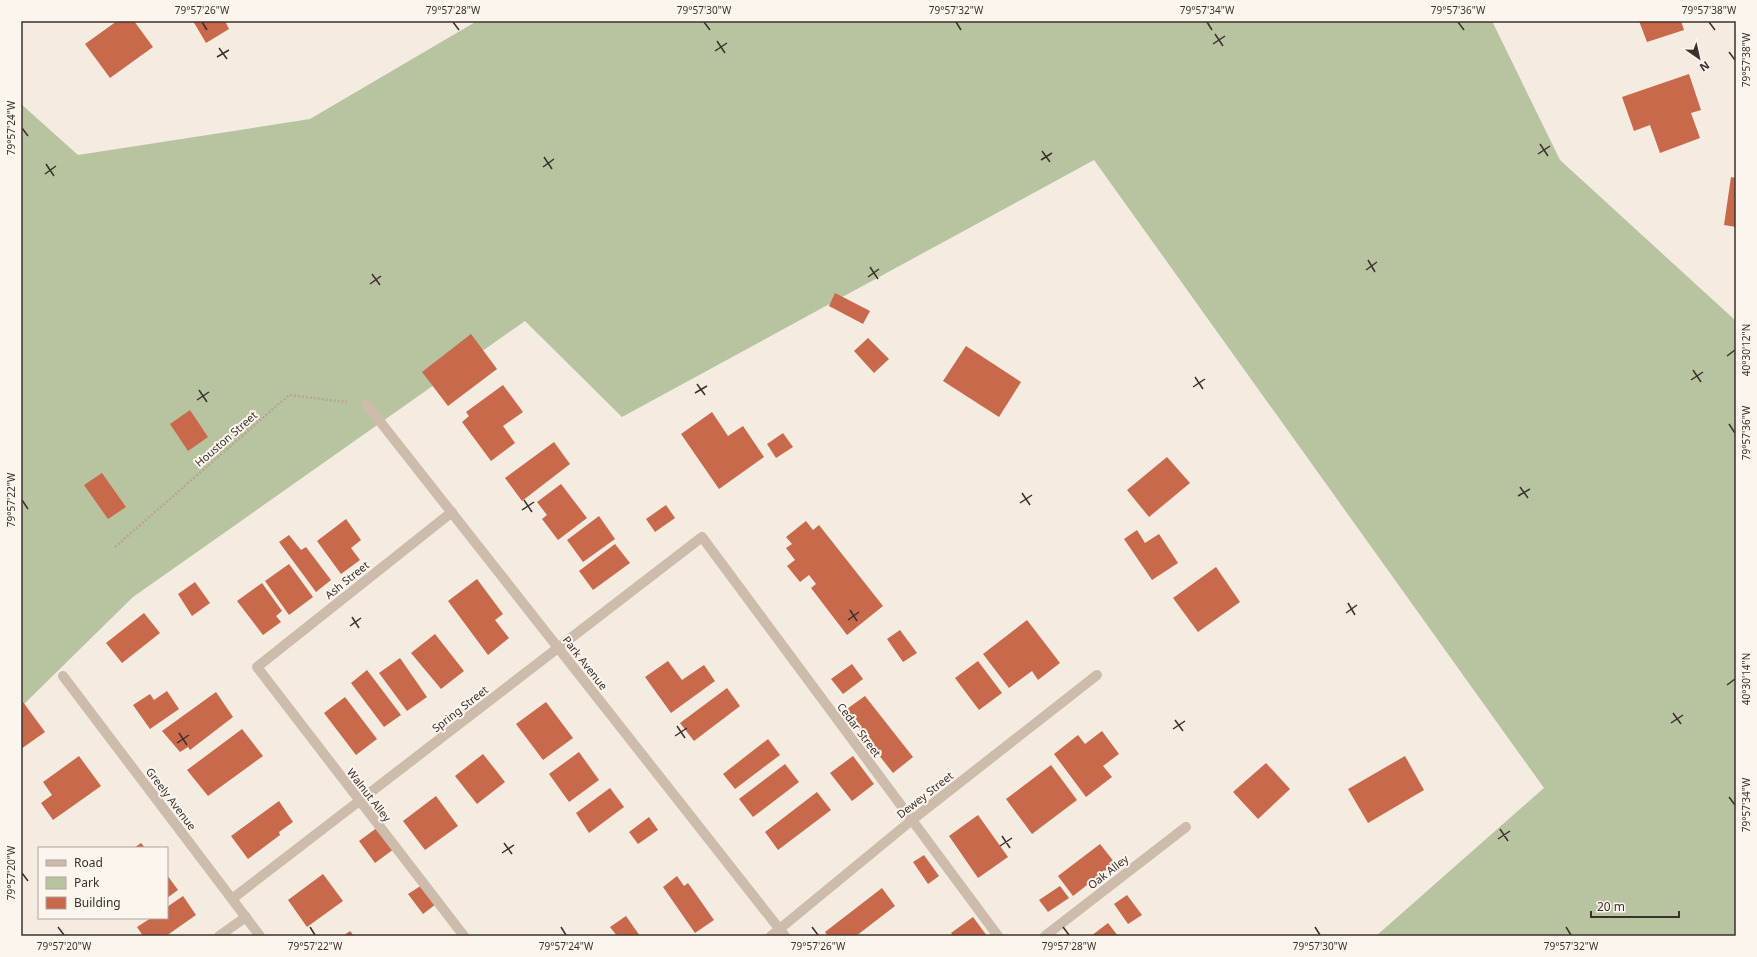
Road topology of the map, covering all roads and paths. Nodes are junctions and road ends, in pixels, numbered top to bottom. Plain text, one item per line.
1 (367, 405) joint
2 (452, 512) junction
3 (702, 537) joint
4 (115, 547) dead end
5 (558, 648) junction
6 (257, 667) joint
7 (63, 676) dead end
8 (1097, 676) dead end
9 (359, 801) junction
10 (912, 820) junction
11 (1186, 826) dead end
12 (232, 899) junction
13 (246, 917) junction
14 (782, 933) edge
15 (219, 936) edge
16 (260, 936) edge
17 (464, 936) edge
18 (771, 936) edge
19 (998, 936) edge
20 (1045, 936) edge

1 - 2 street, Park Avenue
1 - 4 path, Houston Street
2 - 5 street, Park Avenue
2 - 6 street, Ash Street
3 - 5 street, Spring Street
3 - 10 street, Cedar Street
5 - 9 street, Spring Street
5 - 14 street, Park Avenue
6 - 9 street, Walnut Alley
7 - 12 street, Greely Avenue
8 - 10 street, Dewey Street
9 - 12 street, Spring Street
9 - 17 street, Walnut Alley
10 - 14 street, Dewey Street
10 - 19 street, Cedar Street
11 - 20 street, Oak Alley
12 - 13 street, Greely Avenue
13 - 15 street
13 - 16 street, Greely Avenue
14 - 18 street, Dewey Street

